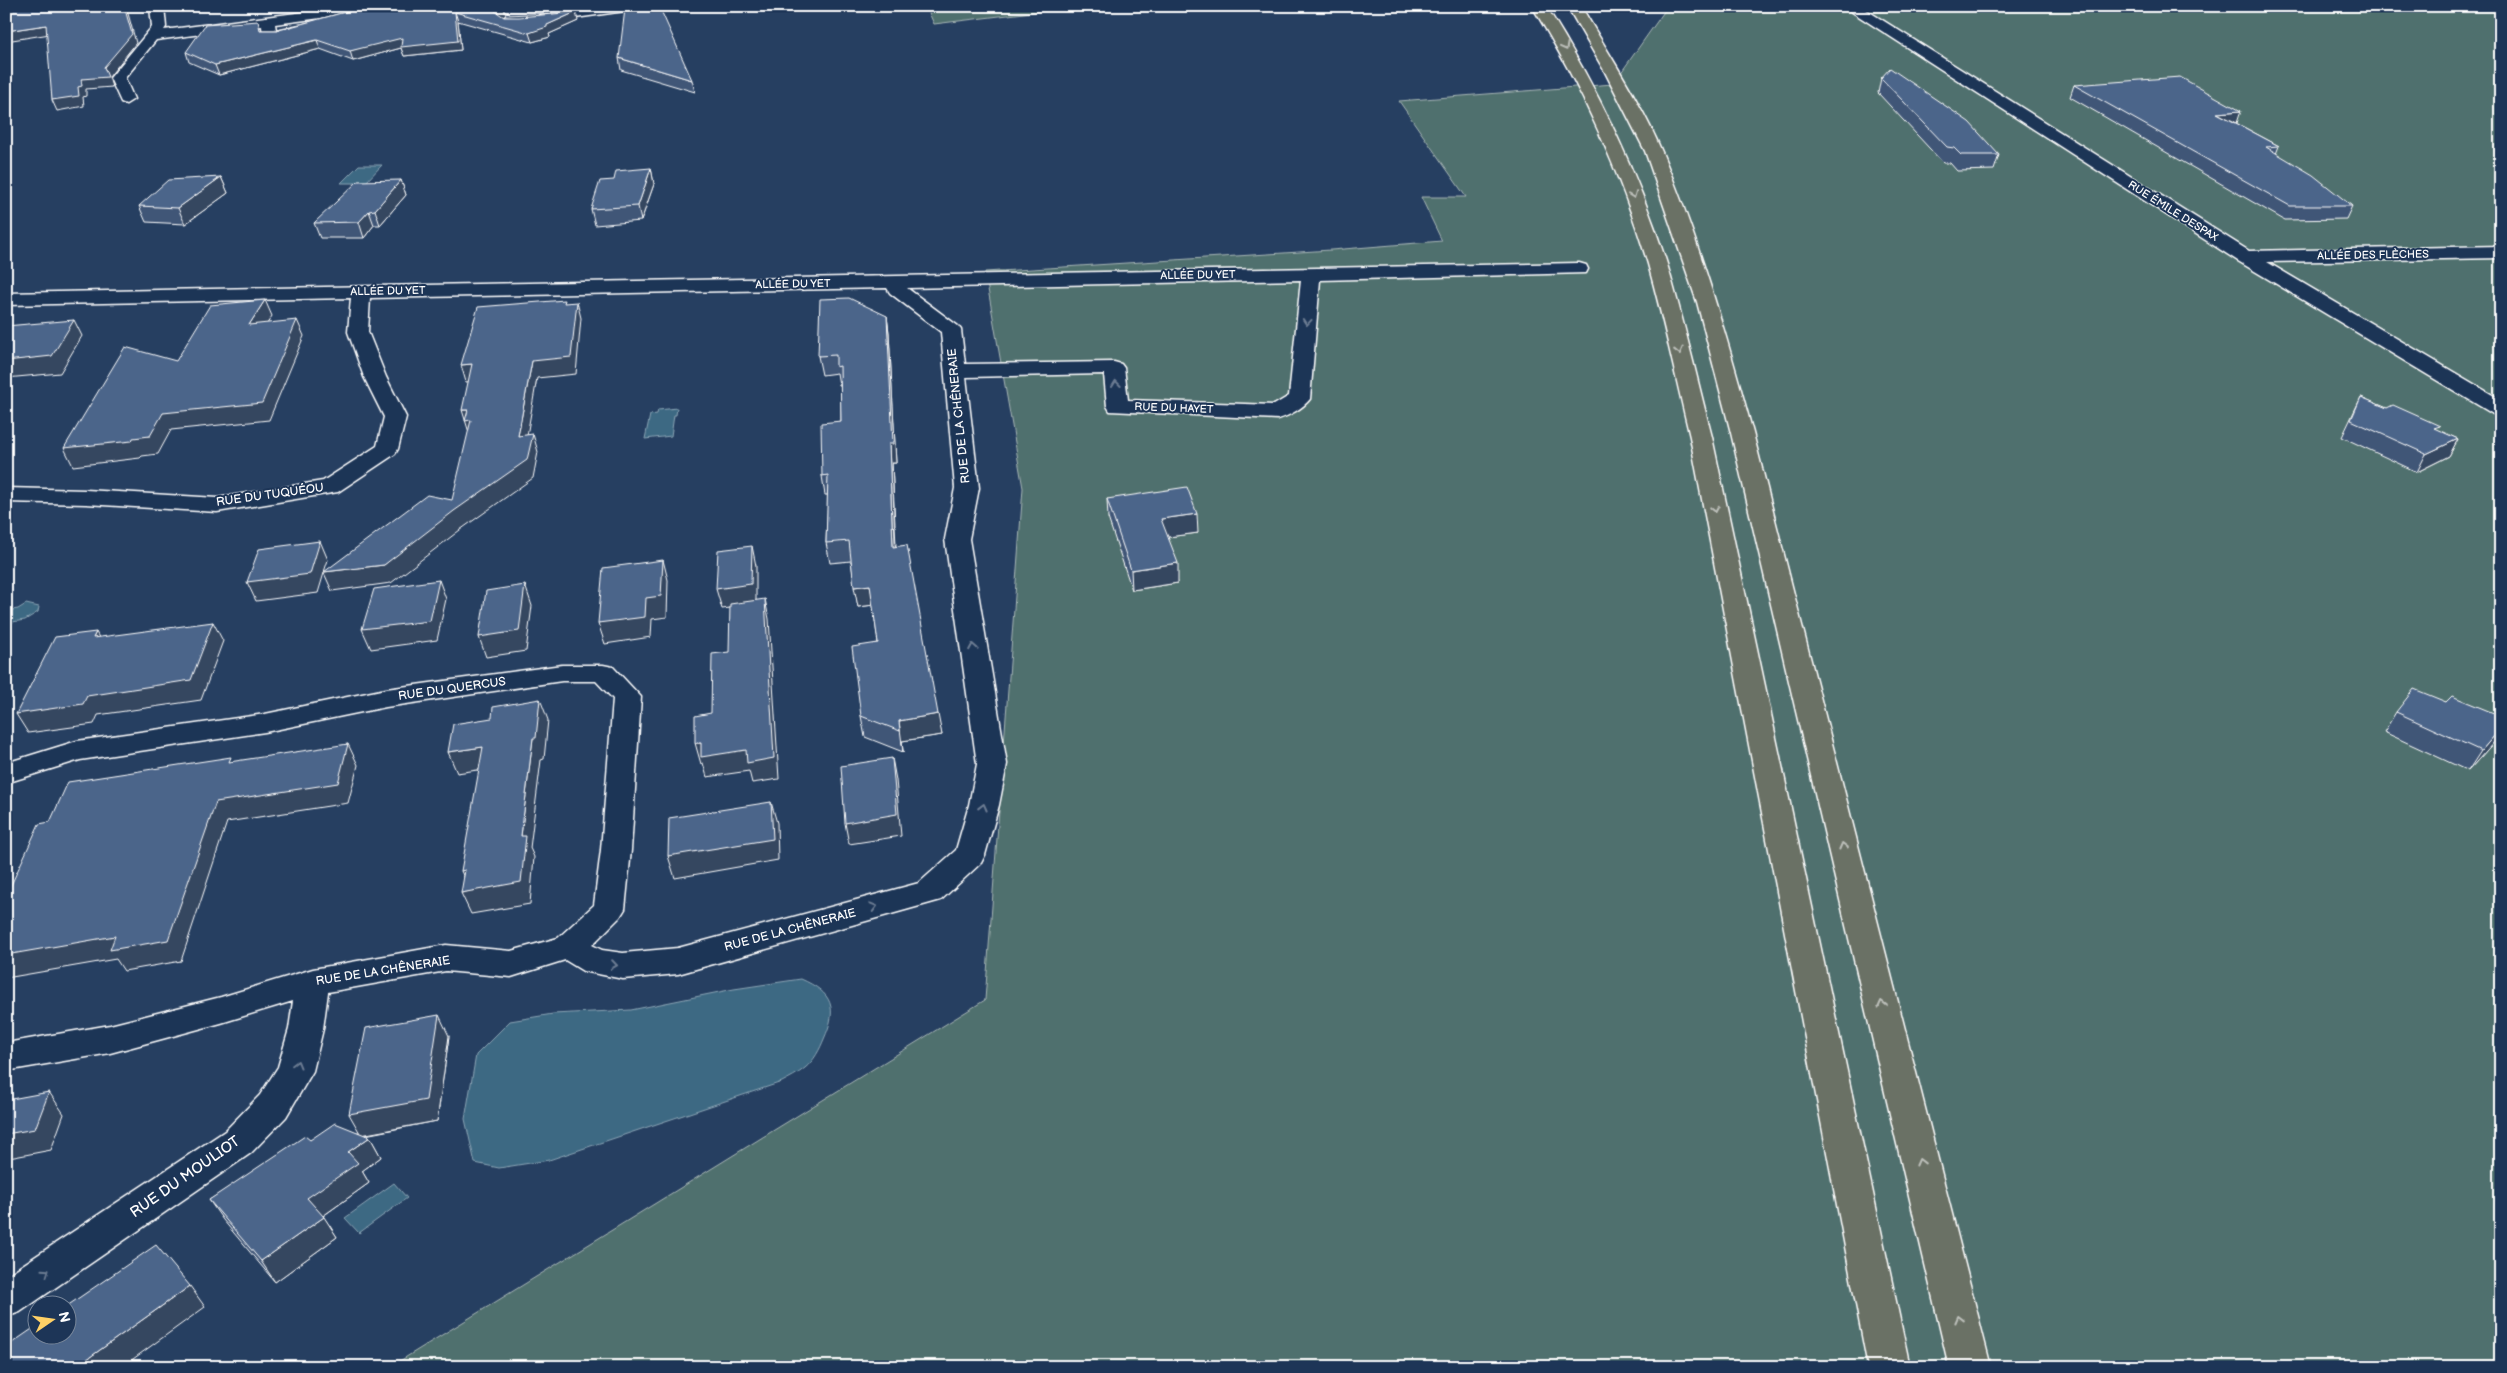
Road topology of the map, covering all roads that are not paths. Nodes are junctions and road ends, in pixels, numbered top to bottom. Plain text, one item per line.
1 (157, 6) edge
2 (632, 6) edge
3 (1539, 6) edge
4 (1574, 6) edge
5 (1850, 6) edge
6 (268, 20) junction
7 (525, 20) edge
8 (150, 36) junction
9 (126, 99) dead end
10 (2501, 252) edge
11 (2245, 257) junction
12 (1579, 269) dead end
13 (1311, 273) junction
14 (898, 282) junction
15 (361, 292) junction
16 (6, 299) edge
17 (954, 371) junction
18 (2501, 409) edge
19 (6, 495) edge
20 (6, 773) edge
21 (569, 947) junction
22 (313, 982) junction
23 (6, 1057) edge
24 (6, 1300) edge
25 (1889, 1367) edge
26 (1970, 1367) edge

1 - 8 street
2 - 7 street
3 -> 25 highway
26 -> 4 highway
5 - 11 street, RUE ÉMILE DESPAX
6 - 6 street
6 - 8 street
8 - 9 street
10 - 11 street, ALLÉE DES FLÈCHES
11 - 18 street, RUE ÉMILE DESPAX
12 - 13 street, ALLÉE DU YET
13 - 14 street, ALLÉE DU YET
13 -> 17 street, RUE DU HAYET
14 - 15 street, ALLÉE DU YET
14 - 17 street, RUE DE LA CHÊNERAIE
15 - 16 street, ALLÉE DU YET
15 - 19 street, RUE DU TUQUÉOU
21 -> 17 street, RUE DE LA CHÊNERAIE
20 - 21 street, RUE DU QUERCUS
21 - 22 street, RUE DE LA CHÊNERAIE
22 - 23 street, RUE DE LA CHÊNERAIE
24 -> 22 street, RUE DU MOULIOT

